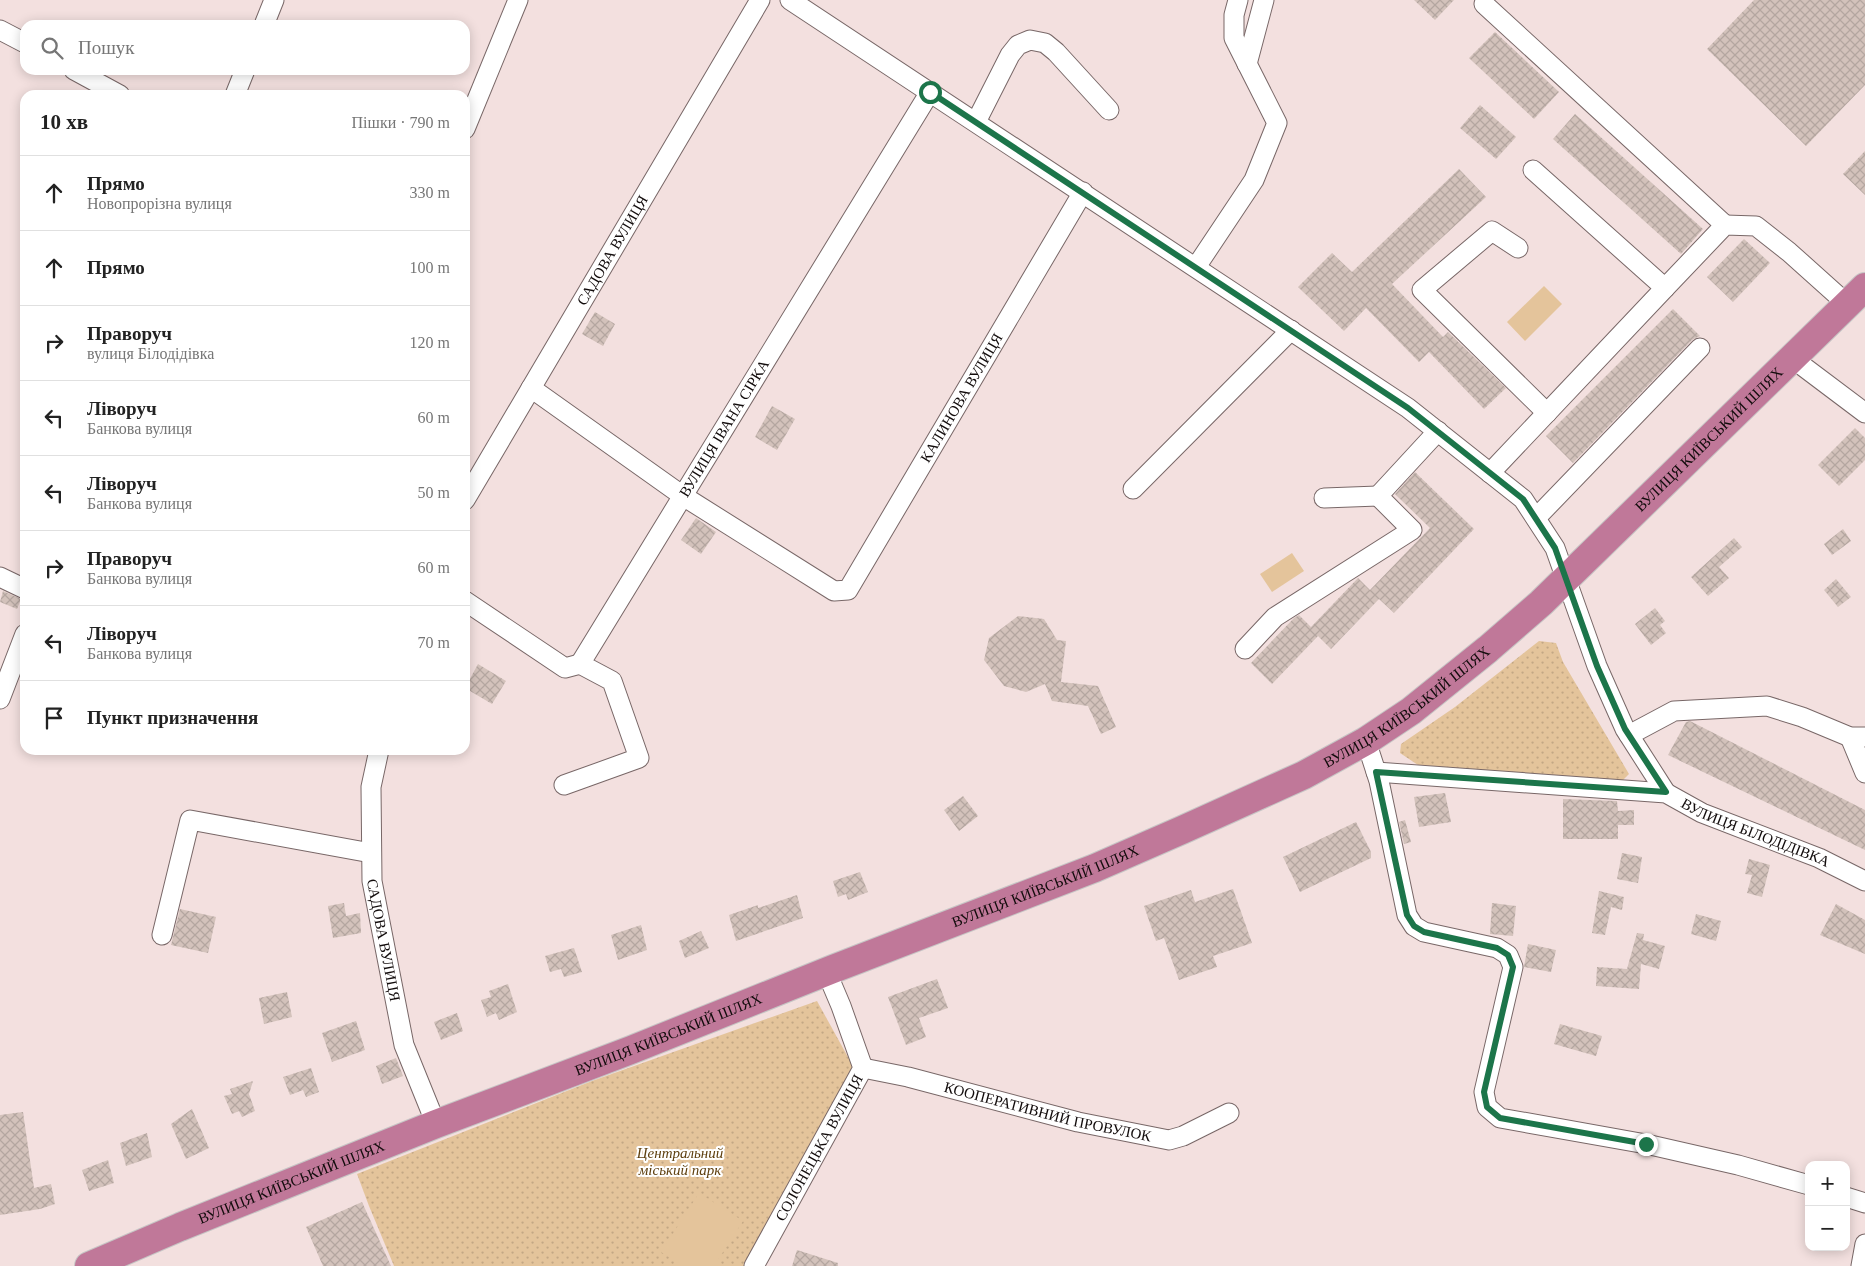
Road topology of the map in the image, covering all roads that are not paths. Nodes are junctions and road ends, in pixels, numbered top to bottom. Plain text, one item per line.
1 (274, 0) edge
2 (518, 0) edge
3 (760, 0) edge
4 (790, 0) edge
5 (1238, 0) edge
6 (1264, 0) edge
7 (1484, 4) dead end
8 (266, 20) edge
9 (0, 30) edge
10 (20, 40) edge
11 (1246, 64) junction
12 (83, 75) edge
13 (244, 75) edge
14 (111, 90) edge
15 (237, 90) edge
16 (930, 92) junction
17 (1109, 110) dead end
18 (470, 117) edge
19 (976, 122) junction
20 (1533, 170) dead end
21 (1083, 192) junction
22 (1725, 225) junction
23 (1518, 248) dead end
24 (1196, 267) junction
25 (1665, 288) junction
26 (1856, 296) edge
27 (1291, 330) junction
28 (1700, 348) dead end
29 (1792, 358) junction
30 (530, 388) junction
31 (1547, 413) junction
32 (1865, 413) edge
33 (1438, 431) junction
34 (1490, 473) junction
35 (1133, 489) dead end
36 (470, 491) edge
37 (683, 496) junction
38 (1378, 496) junction
39 (1324, 498) dead end
40 (1536, 518) junction
41 (0, 577) edge
42 (1566, 579) junction
43 (20, 587) edge
44 (470, 604) edge
45 (20, 647) edge
46 (1245, 649) dead end
47 (580, 664) junction
48 (0, 698) edge
49 (1629, 735) junction
50 (1857, 737) edge
51 (1366, 741) junction
52 (378, 755) edge
53 (1376, 772) junction
54 (1865, 773) edge
55 (564, 785) dead end
56 (1666, 792) junction
57 (371, 853) junction
58 (1865, 881) edge
59 (162, 935) dead end
60 (833, 969) junction
61 (863, 1068) junction
62 (1229, 1113) dead end
63 (436, 1124) junction
64 (1805, 1184) edge
65 (1850, 1198) edge
66 (1865, 1203) edge
67 (1865, 1244) edge
68 (89, 1266) edge
69 (754, 1266) edge
70 (1861, 1266) edge

1 - 8 street
2 - 18 street
3 - 30 street, САДОВА ВУЛИЦЯ
4 - 16 street
5 - 11 street
6 - 11 street
7 - 22 street
9 - 10 street
11 - 24 street
12 - 14 street
13 - 15 street
16 - 19 street
16 - 37 street, ВУЛИЦЯ ІВАНА СІРКА
17 - 19 street
19 - 21 street
20 - 25 street
21 - 24 street
21 - 37 street, КАЛИНОВА ВУЛИЦЯ
22 - 25 street
22 - 26 street
23 - 31 street
24 - 27 street
25 - 31 street
26 - 29 highway, ВУЛИЦЯ КИЇВСЬКИЙ ШЛЯХ
27 - 33 street
27 - 35 street
28 - 40 street
29 - 32 street
29 - 42 highway, ВУЛИЦЯ КИЇВСЬКИЙ ШЛЯХ
30 - 36 street, САДОВА ВУЛИЦЯ
30 - 37 street
31 - 34 street
33 - 34 street
33 - 38 street
34 - 40 street
37 - 47 street, ВУЛИЦЯ ІВАНА СІРКА
38 - 39 street
38 - 46 street
40 - 42 street
41 - 43 street
42 - 49 street
42 - 51 highway, ВУЛИЦЯ КИЇВСЬКИЙ ШЛЯХ
44 - 47 street
45 - 48 street
47 - 55 street
49 - 50 street
49 - 56 street
50 - 54 street
51 - 53 street
51 - 60 highway, ВУЛИЦЯ КИЇВСЬКИЙ ШЛЯХ
52 - 57 street, САДОВА ВУЛИЦЯ
53 - 56 street, ВУЛИЦЯ БІЛОДІДІВКА
53 - 64 street
56 - 58 street, ВУЛИЦЯ БІЛОДІДІВКА
57 - 59 street
57 - 63 street, САДОВА ВУЛИЦЯ
60 - 61 street, СОЛОНЕЦЬКА ВУЛИЦЯ
60 - 63 highway, ВУЛИЦЯ КИЇВСЬКИЙ ШЛЯХ
61 - 62 street, КООПЕРАТИВНИЙ ПРОВУЛОК
61 - 69 street, СОЛОНЕЦЬКА ВУЛИЦЯ
63 - 68 highway, ВУЛИЦЯ КИЇВСЬКИЙ ШЛЯХ
65 - 66 street
67 - 70 street

